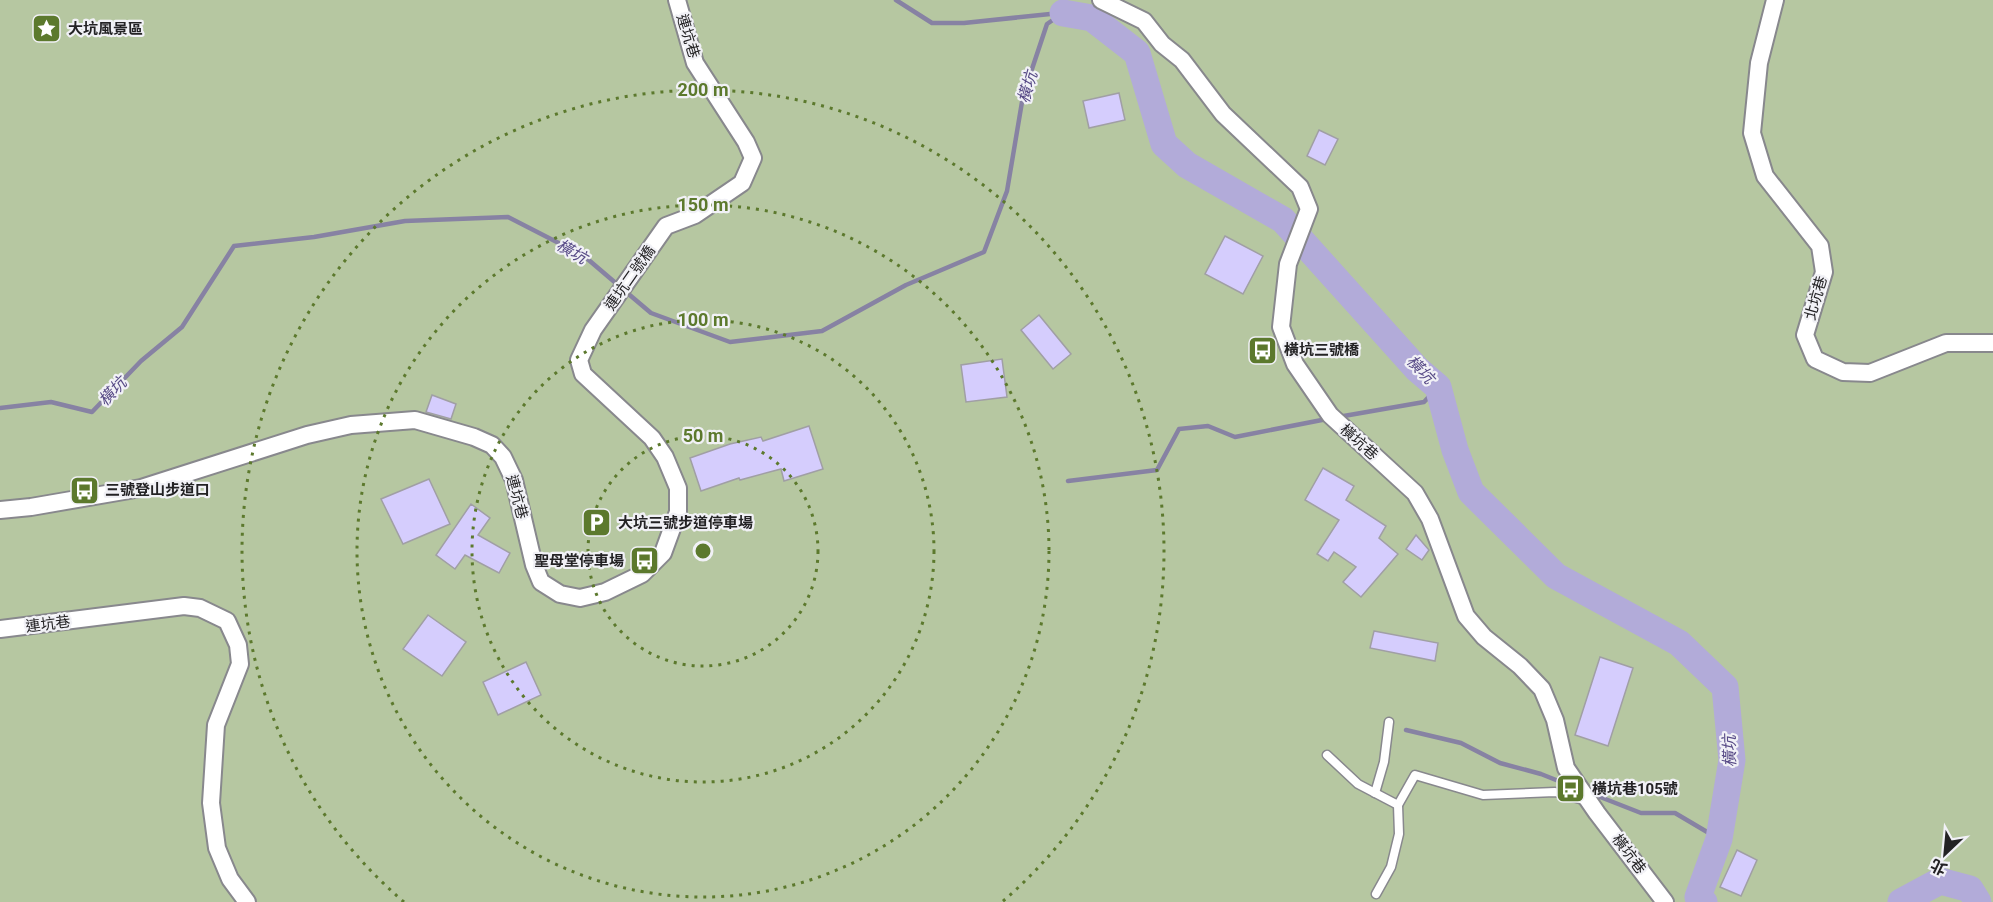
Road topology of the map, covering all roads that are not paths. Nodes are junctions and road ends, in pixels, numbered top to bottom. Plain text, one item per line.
1 (677, 0) edge
2 (1101, 0) edge
3 (1775, 0) edge
4 (666, 226) joint
5 (593, 330) joint
6 (1993, 343) edge
7 (0, 510) edge
8 (0, 629) edge
9 (1389, 723) dead end
10 (1327, 755) dead end
11 (1375, 793) junction
12 (1590, 802) junction
13 (1398, 805) junction
14 (1376, 894) dead end
15 (246, 902) edge
16 (1665, 902) edge

1 - 4 street, 連坑巷
2 - 12 street, 橫坑巷
3 - 6 street, 北坑巷
4 - 5 street, 連坑二號橋
5 - 7 street, 連坑巷
8 - 15 street, 連坑巷
9 - 11 lane
10 - 11 lane
11 - 13 lane
12 - 13 lane
12 - 16 street, 橫坑巷
13 - 14 lane

